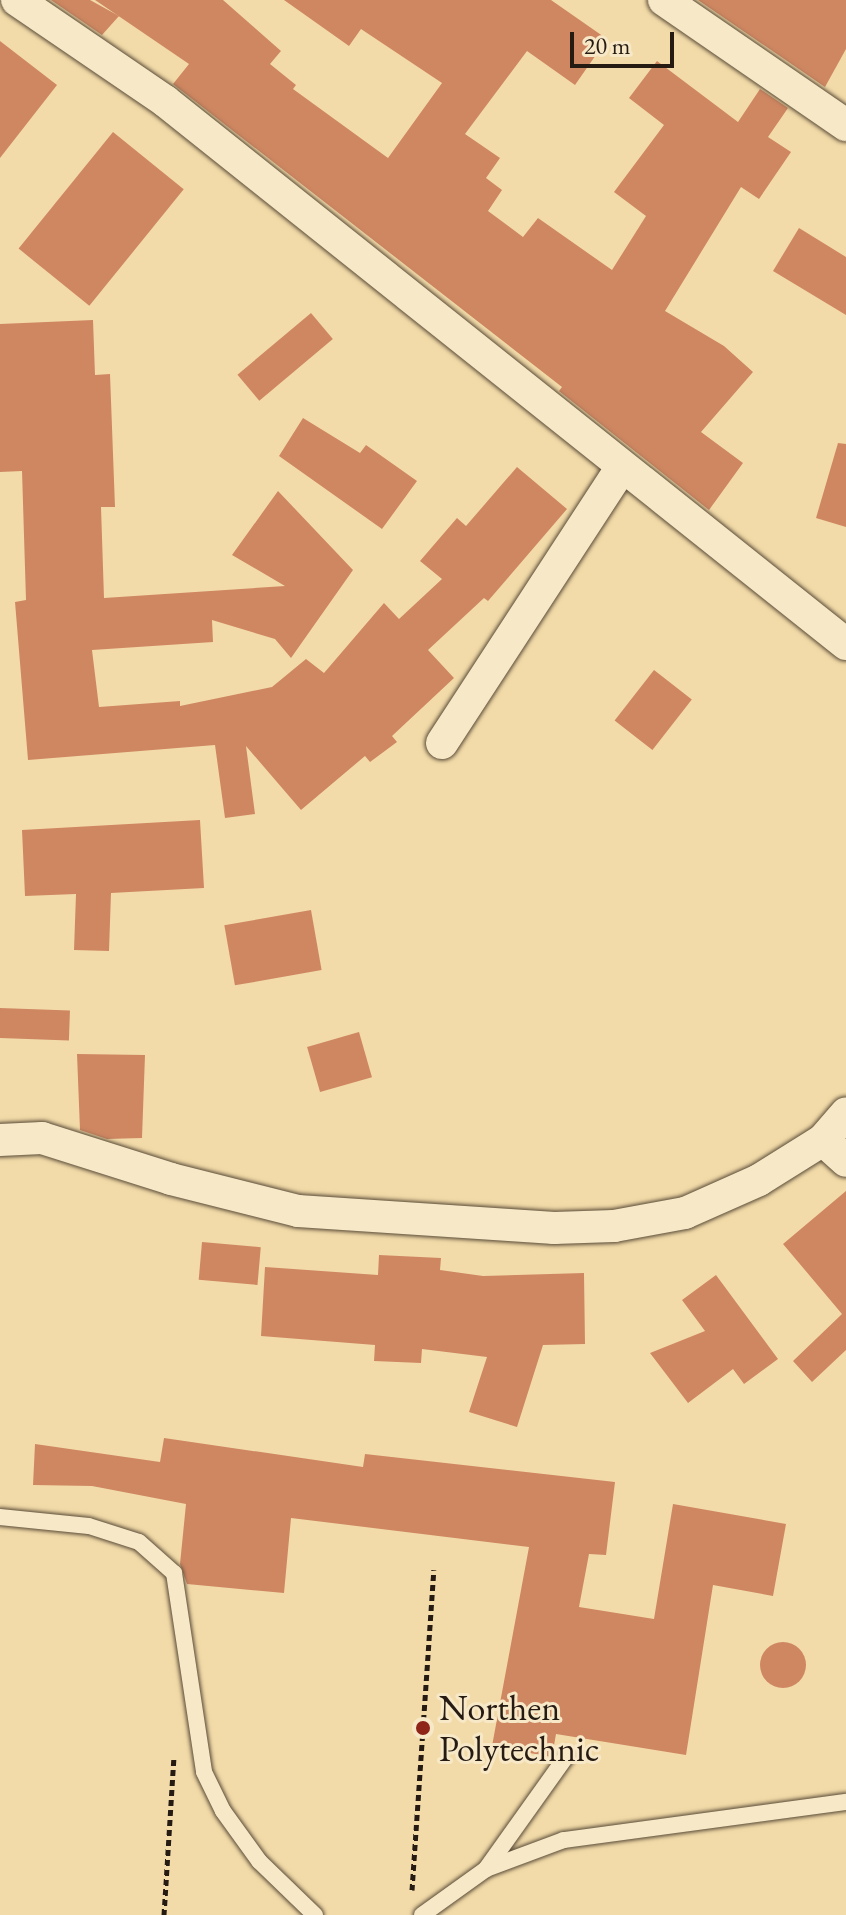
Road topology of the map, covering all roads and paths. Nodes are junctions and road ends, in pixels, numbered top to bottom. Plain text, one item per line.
1 (17, 0) edge
2 (664, 0) edge
3 (846, 125) edge
4 (622, 467) junction
5 (846, 644) edge
6 (442, 743) dead end
7 (846, 1114) edge
8 (0, 1140) edge
9 (835, 1151) edge
10 (0, 1517) edge
11 (434, 1570) dead end
12 (175, 1752) dead end
13 (566, 1757) dead end
14 (846, 1802) edge
15 (486, 1869) junction
16 (411, 1899) dead end
17 (310, 1914) edge
18 (164, 1915) edge
19 (422, 1915) edge

1 - 4 street
2 - 3 street
4 - 5 street
4 - 6 street
7 - 9 street
8 - 9 street
10 - 17 lane
11 - 16 path
12 - 18 path
13 - 15 lane
14 - 15 lane
15 - 19 lane

